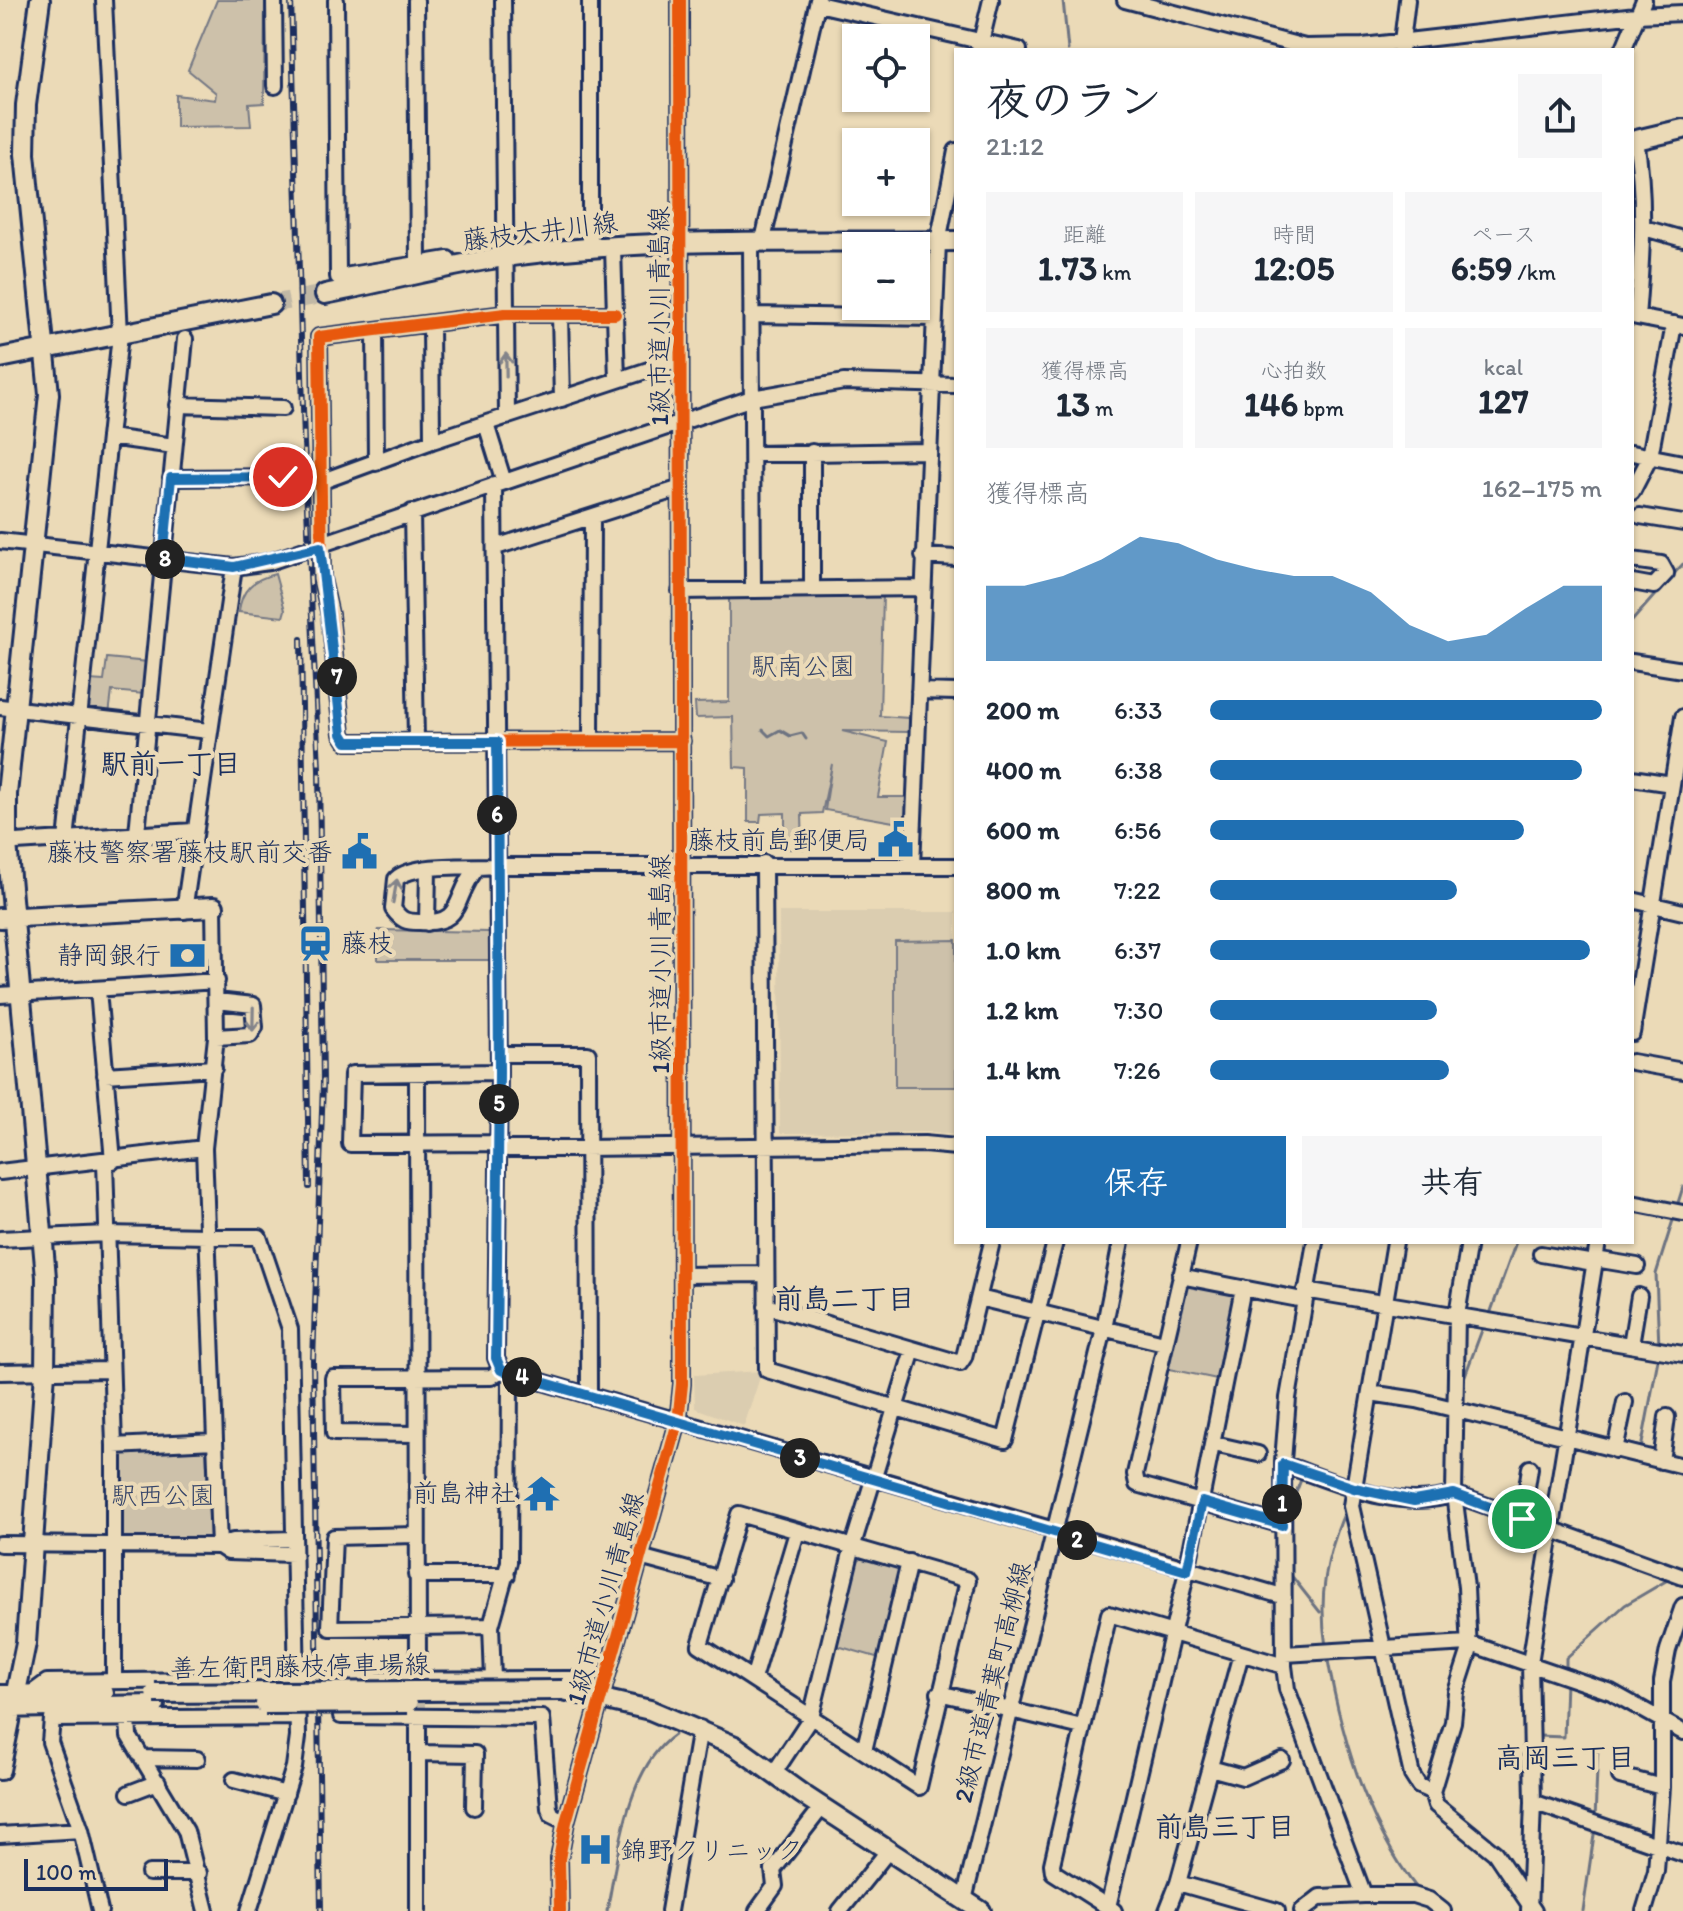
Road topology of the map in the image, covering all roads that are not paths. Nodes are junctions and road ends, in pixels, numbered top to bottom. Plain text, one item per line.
1 (40, 0) edge
2 (104, 0) edge
3 (274, 0) edge
4 (336, 0) edge
5 (416, 0) edge
6 (503, 0) edge
7 (590, 0) edge
8 (680, 0) edge
9 (991, 0) edge
10 (1125, 0) edge
11 (1407, 0) edge
12 (1644, 0) edge
13 (818, 2) edge
14 (1683, 13) edge
15 (1636, 15) junction
16 (980, 46) edge
17 (1402, 46) edge
18 (1624, 48) edge
19 (275, 86) dead end
20 (1683, 129) edge
21 (1634, 140) edge
22 (953, 174) edge
23 (1644, 228) junction
24 (1683, 239) edge
25 (757, 240) junction
26 (947, 242) edge
27 (682, 243) junction
28 (613, 248) junction
29 (590, 250) junction
30 (503, 254) junction
31 (418, 264) junction
32 (325, 294) tunnel mouth
33 (271, 304) tunnel mouth
34 (505, 314) junction
35 (615, 314) junction
36 (560, 315) junction
37 (751, 315) junction
38 (1634, 317) edge
39 (934, 318) junction
40 (431, 323) junction
41 (1678, 325) edge
42 (375, 330) junction
43 (120, 335) junction
44 (185, 339) dead end
45 (46, 348) junction
46 (0, 358) edge
47 (679, 360) junction
48 (617, 380) junction
49 (930, 384) junction
50 (954, 385) edge
51 (752, 398) junction
52 (562, 399) junction
53 (178, 405) junction
54 (283, 408) dead end
55 (507, 417) junction
56 (681, 421) junction
57 (486, 424) junction
58 (109, 437) junction
59 (432, 441) junction
60 (174, 446) junction
61 (927, 451) junction
62 (812, 452) junction
63 (1634, 453) edge
64 (753, 454) junction
65 (1650, 457) junction
66 (376, 463) junction
67 (1683, 463) edge
68 (283, 477) dead end
69 (171, 478) junction
70 (320, 482) junction
71 (499, 483) junction
72 (681, 488) junction
73 (1634, 488) edge
74 (412, 512) junction
75 (1640, 516) dead end
76 (592, 519) junction
77 (1683, 523) edge
78 (0, 541) edge
79 (34, 545) junction
80 (320, 547) junction
81 (496, 547) junction
82 (97, 551) junction
83 (923, 556) junction
84 (163, 558) junction
85 (954, 558) edge
86 (1634, 560) edge
87 (234, 567) junction
88 (1634, 582) edge
89 (812, 588) junction
90 (922, 588) junction
91 (753, 589) junction
92 (680, 591) junction
93 (1634, 662) edge
94 (1683, 670) edge
95 (919, 691) junction
96 (954, 692) edge
97 (8, 708) edge
98 (77, 717) junction
99 (1683, 717) edge
100 (146, 724) junction
101 (209, 731) junction
102 (416, 740) junction
103 (591, 740) junction
104 (682, 741) junction
105 (497, 742) junction
106 (1634, 778) edge
107 (1676, 786) edge
108 (194, 831) junction
109 (137, 833) junction
110 (66, 840) junction
111 (4, 843) edge
112 (681, 863) junction
113 (764, 863) junction
114 (497, 866) junction
115 (912, 866) junction
116 (954, 866) edge
117 (428, 869) junction
118 (1634, 900) edge
119 (1653, 905) junction
120 (214, 907) joint
121 (184, 911) junction
122 (1683, 912) edge
123 (7, 918) edge
124 (427, 923) junction
125 (217, 981) junction
126 (98, 990) junction
127 (22, 993) junction
128 (0, 995) edge
129 (217, 1001) junction
130 (1634, 1021) edge
131 (216, 1037) junction
132 (499, 1054) junction
133 (1634, 1062) edge
134 (214, 1068) junction
135 (1683, 1071) edge
136 (499, 1072) junction
137 (417, 1074) junction
138 (105, 1075) junction
139 (417, 1145) junction
140 (767, 1145) junction
141 (498, 1146) junction
142 (589, 1147) junction
143 (954, 1147) edge
144 (204, 1148) junction
145 (683, 1148) junction
146 (109, 1162) junction
147 (37, 1168) junction
148 (0, 1172) edge
149 (1634, 1203) edge
150 (1683, 1213) edge
151 (106, 1234) junction
152 (207, 1236) junction
153 (43, 1237) junction
154 (0, 1239) edge
155 (992, 1244) edge
156 (1055, 1244) edge
157 (1121, 1244) edge
158 (1188, 1244) edge
159 (1315, 1244) edge
160 (1395, 1244) edge
161 (1469, 1244) edge
162 (1598, 1244) edge
163 (1541, 1254) dead end
164 (1594, 1261) junction
165 (1637, 1266) dead end
166 (764, 1274) junction
167 (683, 1275) junction
168 (1180, 1276) junction
169 (1243, 1288) junction
170 (1304, 1295) junction
171 (1639, 1296) dead end
172 (979, 1298) junction
173 (1385, 1302) junction
174 (766, 1306) junction
175 (1039, 1312) junction
176 (1457, 1315) junction
177 (1104, 1329) junction
178 (1582, 1336) junction
179 (1164, 1343) junction
180 (1631, 1345) junction
181 (913, 1350) junction
182 (1683, 1354) edge
183 (111, 1370) junction
184 (0, 1372) edge
185 (45, 1372) junction
186 (505, 1372) junction
187 (416, 1376) junction
188 (1370, 1393) junction
189 (589, 1395) junction
190 (1625, 1402) dead end
191 (895, 1408) junction
192 (1457, 1410) junction
193 (1667, 1417) dead end
194 (678, 1422) junction
195 (416, 1434) junction
196 (1566, 1437) junction
197 (214, 1441) junction
198 (1214, 1444) junction
199 (114, 1446) junction
200 (1615, 1450) junction
201 (1258, 1454) dead end
202 (1661, 1461) junction
203 (1283, 1464) junction
204 (1683, 1466) edge
205 (1530, 1468) dead end
206 (872, 1479) junction
207 (1354, 1488) junction
208 (1454, 1494) junction
209 (1202, 1502) junction
210 (1522, 1519) junction
211 (1282, 1525) junction
212 (1550, 1528) junction
213 (797, 1532) junction
214 (1053, 1533) junction
215 (416, 1535) junction
216 (0, 1544) edge
217 (853, 1545) junction
218 (219, 1546) junction
219 (293, 1546) junction
220 (33, 1547) junction
221 (114, 1548) junction
222 (640, 1557) junction
223 (909, 1562) junction
224 (1187, 1571) junction
225 (416, 1575) junction
226 (507, 1575) junction
227 (1683, 1577) edge
228 (721, 1579) junction
229 (1282, 1596) junction
230 (1683, 1606) edge
231 (417, 1626) junction
232 (491, 1626) junction
233 (1173, 1633) junction
234 (1468, 1643) junction
235 (1384, 1647) junction
236 (1241, 1654) junction
237 (1285, 1660) junction
238 (1530, 1663) junction
239 (295, 1679) junction
240 (418, 1679) junction
241 (493, 1679) junction
242 (753, 1679) junction
243 (328, 1680) dead end
244 (114, 1681) junction
245 (566, 1691) junction
246 (939, 1693) junction
247 (601, 1698) junction
248 (13, 1700) edge
249 (1012, 1711) junction
250 (341, 1716) dead end
251 (297, 1717) junction
252 (811, 1717) junction
253 (128, 1718) junction
254 (1663, 1719) junction
255 (418, 1721) tunnel mouth
256 (1082, 1727) junction
257 (700, 1728) junction
258 (1683, 1732) edge
259 (864, 1751) junction
260 (418, 1753) junction
261 (142, 1758) junction
262 (197, 1759) dead end
263 (1282, 1760) dead end
264 (1210, 1768) junction
265 (0, 1770) edge
266 (774, 1773) junction
267 (1620, 1776) dead end
268 (234, 1780) dead end
269 (158, 1782) junction
270 (1662, 1787) junction
271 (1432, 1792) junction
272 (129, 1793) dead end
273 (286, 1794) junction
274 (1533, 1802) junction
275 (474, 1807) dead end
276 (822, 1807) junction
277 (566, 1822) junction
278 (81, 1830) junction
279 (0, 1835) edge
280 (1658, 1842) junction
281 (888, 1851) junction
282 (1683, 1854) edge
283 (149, 1873) dead end
284 (199, 1873) junction
285 (1178, 1883) junction
286 (1364, 1895) junction
287 (1394, 1896) junction
288 (964, 1900) junction
289 (1421, 1904) edge
290 (1111, 1909) edge
291 (1531, 1910) edge
292 (100, 1911) edge
293 (206, 1911) edge
294 (249, 1911) edge
295 (418, 1911) edge
296 (560, 1911) edge
297 (669, 1911) edge
298 (757, 1911) edge
299 (840, 1911) edge
300 (981, 1911) edge
301 (1167, 1911) edge
302 (1277, 1911) edge
303 (1302, 1911) edge
304 (1390, 1911) edge
305 (1443, 1911) edge
306 (1644, 1911) edge

1 - 45 main road
2 - 43 street
3 - 19 street
4 - 31 street
5 - 31 street
6 - 30 street
7 - 29 street
8 - 27 street, 1級市道小川青島線
9 - 16 street
10 - 17 street
11 - 17 street
12 - 15 street
13 - 16 street
13 - 25 street
14 - 15 street
15 - 17 street
15 - 18 street
20 - 21 main road
21 - 23 street
22 - 26 street
23 - 24 street
23 - 38 street
25 - 26 main road, 藤枝大井川線
25 - 27 main road, 藤枝大井川線
25 - 37 street
26 - 39 street
27 - 28 main road, 藤枝大井川線
27 - 47 street, 1級市道小川青島線
28 - 29 main road, 藤枝大井川線
28 - 35 street
29 - 30 main road, 藤枝大井川線
30 - 31 street
30 - 32 main road, 藤枝大井川線
30 - 34 street
33 - 43 main road
34 - 36 street
34 - 40 street
55 -> 34 street
35 - 36 street
35 - 48 street
36 - 52 street
37 - 39 street
37 - 51 street
38 - 41 street
39 - 49 street
40 - 42 street
40 - 59 street
41 - 65 street
42 - 66 street
42 - 70 street
43 - 45 main road
43 - 58 street
44 - 53 street
45 - 46 main road
45 - 79 main road
47 - 48 street
47 - 56 street, 1級市道小川青島線
48 - 52 street
49 - 50 street
49 - 51 street
49 - 61 street
51 - 56 street
51 - 64 street
52 - 55 street
53 - 54 street
53 - 60 street
55 - 57 street
56 - 71 street
56 - 72 street, 1級市道小川青島線
57 - 59 street
57 - 71 street
58 - 60 street
58 - 82 street
59 - 66 street
60 - 69 street
61 - 62 street
61 - 83 street
62 - 64 street
62 - 89 street
63 - 65 street
64 - 91 street
65 - 67 street
65 - 73 street
66 - 70 street
68 - 69 street
69 - 84 street
70 - 80 street
71 - 74 street
71 - 81 street
72 - 76 street
72 - 92 street, 1級市道小川青島線
74 - 80 street
74 - 102 street
75 - 77 street
76 - 81 street
76 - 103 street
78 - 79 street
79 - 82 street
79 - 97 main road
80 - 87 street
80 - 102 street
81 - 105 street
82 - 84 street
82 - 98 street
83 - 85 street
83 - 90 street
84 - 87 street
84 - 100 street
86 - 88 street
87 - 101 street
89 - 90 street
89 - 91 street
90 - 95 street
91 - 92 street
92 - 104 street, 1級市道小川青島線
93 - 94 street
95 - 96 street
95 - 115 street
97 - 98 street
97 - 111 main road
98 - 100 street
98 - 110 street
99 - 107 street
100 - 101 street
100 - 109 street
101 - 108 street
102 - 105 street
103 - 104 street
103 - 105 street
104 - 112 street, 1級市道小川青島線
105 - 114 street
106 - 107 street
107 - 119 street
108 - 109 street
108 - 121 street
109 - 110 street
110 - 111 street
111 - 123 main road
112 - 113 street
112 - 114 street
112 - 145 street, 1級市道小川青島線
113 - 115 street
113 - 140 street
114 - 117 street
114 - 124 street
114 - 132 street
115 - 116 street
117 - 124 street
124 -> 117 street
118 - 119 street
119 - 122 street
119 - 130 street
120 - 121 main road
120 - 125 street
121 - 123 main road
123 - 127 main road
125 - 126 street
125 - 129 street
126 - 127 street
126 - 138 street
127 - 128 street
127 - 147 main road
129 - 131 street
129 -> 131 street
131 - 134 street
132 - 136 street
132 - 142 street
133 - 135 street
134 - 138 street
134 - 144 street
136 - 137 street
136 - 141 street
137 - 139 street
137 - 139 street
138 - 146 street
139 - 141 street
139 - 187 street
140 - 143 street
140 - 145 street
140 - 166 street
141 - 142 street
141 - 186 street
142 - 145 street
142 - 189 street
144 - 146 street
144 - 152 street
145 - 167 street, 1級市道小川青島線
146 - 147 street
146 - 151 street
147 - 148 street
147 - 153 main road
149 - 150 street
151 - 152 street
151 - 153 street
151 - 183 street
152 - 197 street
152 - 219 street
153 - 154 street
153 - 185 main road
155 - 172 street
156 - 175 street
157 - 177 street, 2級市道青葉町高柳線
158 - 168 street
159 - 170 street
160 - 173 street
161 - 176 street
162 - 164 street
163 - 164 street
164 - 165 street
164 - 178 street
166 - 167 street
166 - 174 street
167 - 194 street, 1級市道小川青島線
168 - 169 street
168 - 179 street
169 - 170 street
169 - 198 street
170 - 173 street
170 - 203 street
171 - 180 street
172 - 175 street
172 - 181 street
173 - 176 street
173 - 188 street
174 - 181 street
174 - 191 street
175 - 177 street
175 - 191 street
176 - 178 street
176 - 192 street
177 - 179 street
177 - 214 street, 2級市道青葉町高柳線
178 - 180 street
178 - 196 street
179 - 209 street
180 - 182 street
181 - 191 street
183 - 185 street
183 - 199 street
184 - 185 street
185 - 220 main road
186 - 187 street
186 - 189 street
186 - 226 street
187 - 195 street
187 - 195 street
188 - 192 street
188 - 207 street
189 - 194 street
190 - 200 street
191 - 206 street
192 - 196 street
192 - 208 street
193 - 202 street
194 - 206 street
194 - 222 street, 1級市道小川青島線
195 - 215 street
196 - 200 street
196 - 212 street
197 - 199 street
197 - 218 street
198 - 201 street
198 - 209 street
199 - 221 street
200 - 202 street
202 - 204 street
203 - 207 street
203 - 211 street
205 - 210 street
206 - 214 street
206 - 217 street
207 - 208 street
207 - 235 street
208 - 210 street
208 - 234 street
209 - 211 street
209 - 224 street
210 - 212 street
211 - 229 street
212 - 227 street
212 - 238 street
213 - 217 street
213 - 228 street
213 - 242 street
214 - 224 street
214 - 249 street, 2級市道青葉町高柳線
215 - 225 street
215 - 231 street
216 - 220 street
217 - 223 street
217 - 252 street
218 - 219 street
218 - 221 street
219 - 239 street
220 - 221 street
220 - 248 main road
221 - 244 street
222 - 228 street
222 - 247 street, 1級市道小川青島線
223 - 246 street
223 - 259 street
224 - 229 street
224 - 233 street
225 - 226 street
225 - 231 street
226 - 232 street
228 - 242 street
229 - 237 street
230 - 254 street
231 - 232 street
231 - 240 street
232 - 241 street
233 - 236 street
233 - 256 street
233 - 290 street
234 - 235 street
234 - 238 street
234 - 271 street
235 - 237 street
235 - 271 street
236 - 237 street
236 - 264 street
237 - 286 street
238 - 254 street
238 - 274 street
239 - 244 street
239 - 251 street
240 - 241 street
240 - 243 street
241 - 245 street
242 - 252 street
244 - 248 street
245 - 247 main road, 善左衛門藤枝停車場線
245 - 248 main road, 善左衛門藤枝停車場線, bridge
246 - 249 street
246 - 259 street
247 - 257 main road, 善左衛門藤枝停車場線
247 - 277 street, 1級市道小川青島線
248 - 265 main road
249 - 256 street
249 - 288 street, 2級市道青葉町高柳線
250 - 277 street
251 - 253 street
251 - 273 street
252 - 259 street
252 - 266 street
253 - 261 street
253 - 278 street
254 - 258 street
254 - 270 street
255 - 260 street
256 - 290 street
257 - 266 main road, 善左衛門藤枝停車場線
257 - 297 street
260 - 275 street
260 - 295 street
261 - 262 street
261 - 269 street
263 - 264 street
264 - 285 street
266 - 276 main road, 善左衛門藤枝停車場線
267 - 270 street
268 - 273 street
269 - 272 street
269 - 284 street
270 - 280 street
271 - 291 street
273 - 294 street
274 - 280 street
274 - 291 street
276 - 281 main road, 善左衛門藤枝停車場線
276 - 298 street
277 - 296 street, 1級市道小川青島線
278 - 279 street
278 - 292 street
280 - 282 street
280 - 306 street
281 - 288 main road, 善左衛門藤枝停車場線
281 - 299 street
283 - 284 street
284 - 293 street
285 - 301 street
285 - 302 street
286 - 287 street
286 - 303 street
287 - 289 street
287 - 304 street
288 - 300 main road, 善左衛門藤枝停車場線
289 - 305 street

